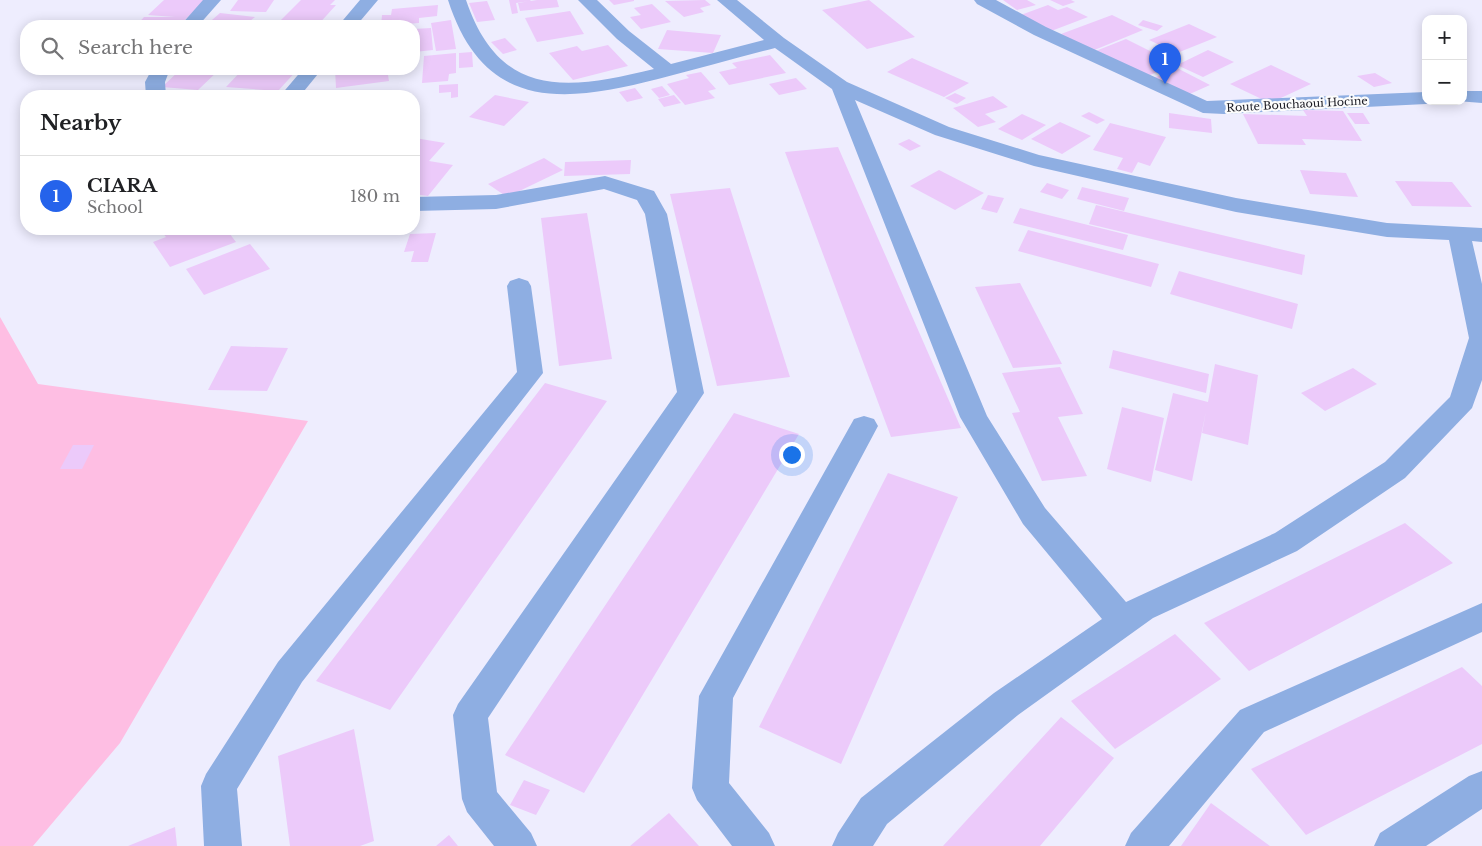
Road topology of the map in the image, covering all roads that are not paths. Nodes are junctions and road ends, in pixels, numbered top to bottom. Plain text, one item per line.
1 (212, 0) edge
2 (369, 0) edge
3 (457, 0) edge
4 (587, 0) edge
5 (726, 0) edge
6 (982, 0) edge
7 (194, 20) edge
8 (353, 20) edge
9 (778, 42) junction
10 (668, 71) junction
11 (158, 75) edge
12 (308, 75) edge
13 (840, 86) junction
14 (156, 90) edge
15 (295, 90) edge
16 (1467, 97) edge
17 (1482, 97) edge
18 (1422, 98) edge
19 (420, 204) edge
20 (1470, 235) edge
21 (519, 286) dead end
22 (1472, 405) edge
23 (864, 426) dead end
24 (1482, 617) edge
25 (1123, 621) junction
26 (1482, 788) edge
27 (223, 846) edge
28 (518, 846) edge
29 (756, 846) edge
30 (851, 846) edge
31 (1144, 846) edge
32 (1394, 846) edge

1 - 7 street
2 - 8 street
3 - 10 street
4 - 10 street
5 - 9 street
6 - 18 street, Route Bouchaoui Hocine
9 - 10 street
9 - 13 street
11 - 14 street
12 - 15 street
13 - 20 street
13 - 25 street
16 - 17 street
19 - 28 street
20 - 22 street
21 - 27 street
22 - 25 street
23 - 29 street
24 - 31 street
25 - 30 street
26 - 32 street

